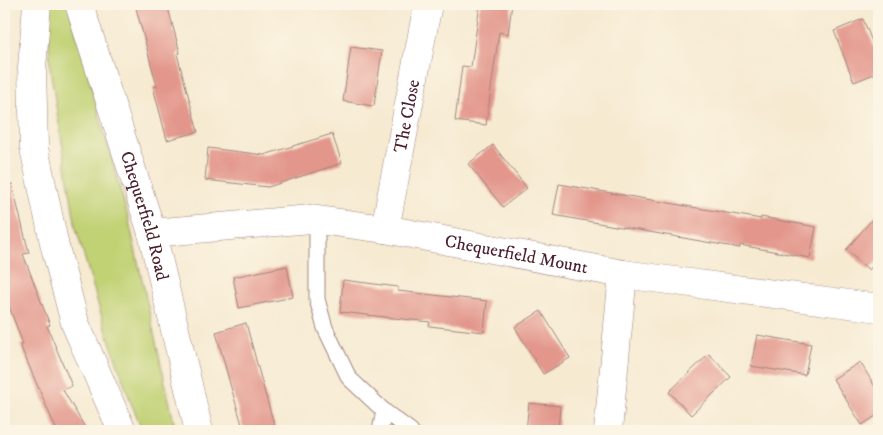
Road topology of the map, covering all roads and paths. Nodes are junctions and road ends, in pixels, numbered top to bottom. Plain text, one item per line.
1 (37, 4) edge
2 (79, 4) edge
3 (428, 4) edge
4 (317, 220) junction
5 (385, 229) junction
6 (152, 233) junction
7 (623, 274) junction
8 (879, 308) edge
9 (384, 411) junction
10 (122, 431) edge
11 (199, 431) edge
12 (380, 431) edge
13 (411, 431) edge
14 (608, 431) edge

1 - 10 street
2 - 6 street, Chequerfield Road
3 - 5 street, The Close
4 - 5 street, Chequerfield Mount
4 - 6 street, Chequerfield Mount
4 - 9 lane
5 - 7 street, Chequerfield Mount
6 - 11 street, Chequerfield Road
7 - 8 street, Chequerfield Mount
7 - 14 street
9 - 12 lane
9 - 13 lane

